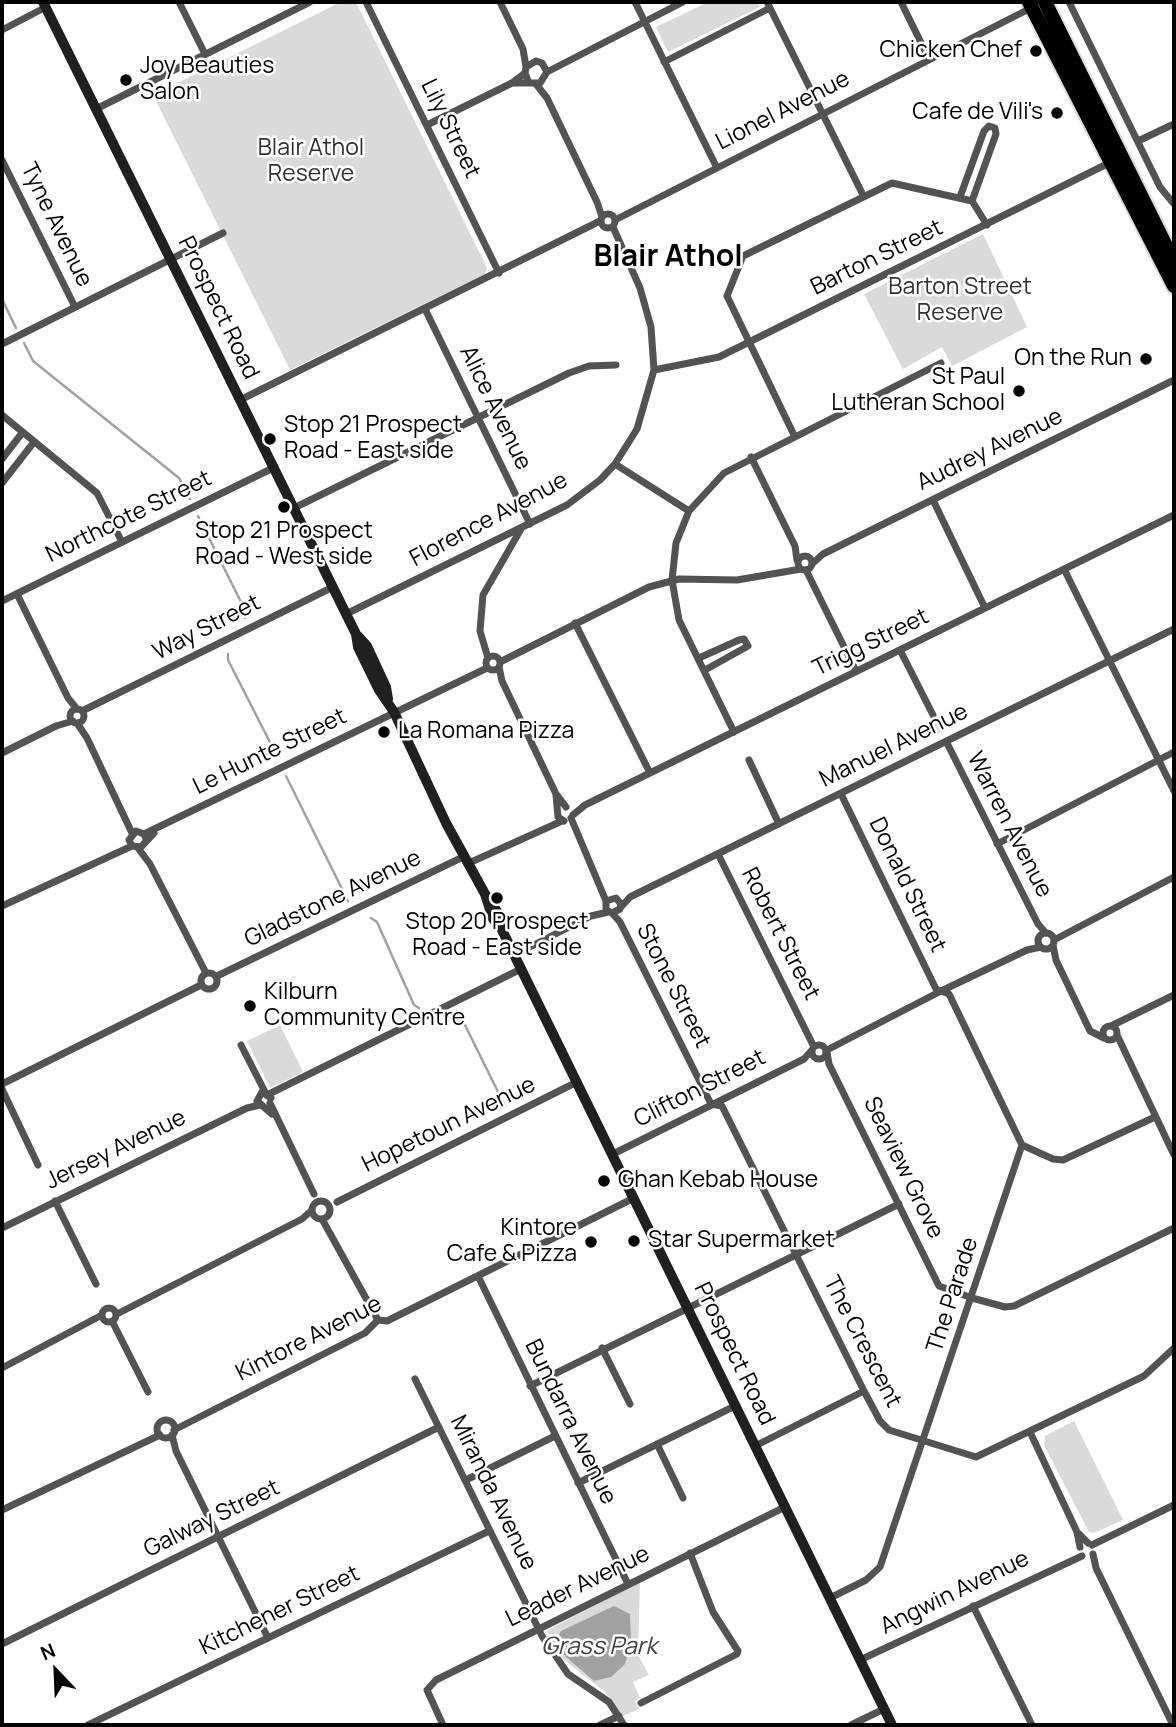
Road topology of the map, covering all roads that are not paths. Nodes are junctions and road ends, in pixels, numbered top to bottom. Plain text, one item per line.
1 (179, 2) edge
2 (310, 2) edge
3 (366, 2) edge
4 (500, 2) edge
5 (635, 2) edge
6 (683, 2) edge
7 (901, 2) edge
8 (1069, 2) edge
9 (1036, 4) edge
10 (45, 5) edge
11 (769, 5) edge
12 (644, 20) junction
13 (2, 30) edge
14 (523, 49) junction
15 (205, 54) junction
16 (929, 59) junction
17 (539, 62) junction
18 (562, 62) junction
19 (664, 62) junction
20 (525, 70) junction
21 (547, 72) junction
22 (544, 80) junction
23 (512, 83) junction
24 (532, 83) junction
25 (547, 98) junction
26 (96, 109) junction
27 (822, 114) junction
28 (1174, 124) edge
29 (427, 125) junction
30 (1138, 141) junction
31 (2, 160) edge
32 (1112, 162) junction
33 (716, 166) junction
34 (863, 195) junction
35 (960, 197) junction
36 (972, 201) junction
37 (1174, 204) edge
38 (607, 221) junction
39 (987, 225) junction
40 (223, 233) dead end
41 (1169, 255) edge
42 (170, 259) junction
43 (499, 273) junction
44 (1174, 286) edge
45 (75, 307) junction
46 (425, 309) junction
47 (749, 343) junction
48 (2, 344) edge
49 (941, 363) dead end
50 (616, 365) dead end
51 (654, 370) junction
52 (1174, 380) edge
53 (240, 400) junction
54 (2, 415) edge
55 (478, 418) junction
56 (22, 433) junction
57 (794, 435) junction
58 (34, 442) junction
59 (751, 457) junction
60 (2, 459) edge
61 (615, 464) junction
62 (273, 468) junction
63 (2, 483) edge
64 (933, 500) junction
65 (294, 508) junction
66 (689, 511) junction
67 (1174, 515) edge
68 (530, 524) junction
69 (522, 529) junction
70 (122, 542) junction
71 (805, 564) junction
72 (1064, 569) junction
73 (672, 580) junction
74 (333, 587) junction
75 (17, 594) junction
76 (2, 601) edge
77 (985, 608) junction
78 (346, 614) junction
79 (575, 623) junction
80 (1174, 629) edge
81 (900, 650) junction
82 (699, 658) junction
83 (1109, 661) junction
84 (492, 663) junction
85 (705, 670) junction
86 (856, 671) junction
87 (394, 712) junction
88 (933, 715) dead end
89 (77, 716) junction
90 (734, 732) junction
91 (947, 743) junction
92 (1174, 752) edge
93 (2, 753) edge
94 (749, 760) dead end
95 (1159, 760) junction
96 (650, 773) junction
97 (1174, 791) edge
98 (841, 794) junction
99 (566, 814) junction
100 (779, 824) junction
101 (138, 839) junction
102 (997, 844) junction
103 (718, 854) junction
104 (467, 859) junction
105 (1174, 877) edge
106 (2, 906) edge
107 (612, 906) junction
108 (1046, 941) junction
109 (514, 955) junction
110 (521, 969) junction
111 (206, 973) junction
112 (217, 976) junction
113 (201, 985) junction
114 (941, 991) junction
115 (1174, 995) edge
116 (1110, 1034) junction
117 (241, 1045) dead end
118 (820, 1048) junction
119 (804, 1059) junction
120 (818, 1059) junction
121 (829, 1064) junction
122 (577, 1082) junction
123 (2, 1084) edge
124 (2, 1089) edge
125 (264, 1099) junction
126 (711, 1104) junction
127 (1155, 1117) junction
128 (1022, 1145) junction
129 (613, 1154) junction
130 (1174, 1155) edge
131 (38, 1165) dead end
132 (634, 1198) junction
133 (55, 1201) junction
134 (899, 1205) junction
135 (321, 1210) junction
136 (2, 1228) edge
137 (1174, 1228) edge
138 (795, 1254) junction
139 (478, 1276) junction
140 (96, 1284) dead end
141 (972, 1298) junction
142 (687, 1306) junction
143 (110, 1316) junction
144 (378, 1320) junction
145 (602, 1348) junction
146 (1174, 1348) edge
147 (2, 1368) edge
148 (415, 1379) dead end
149 (530, 1385) junction
150 (864, 1391) junction
151 (148, 1392) dead end
152 (630, 1404) dead end
153 (736, 1406) junction
154 (439, 1427) junction
155 (167, 1432) junction
156 (1030, 1432) junction
157 (555, 1436) junction
158 (923, 1442) junction
159 (657, 1444) junction
160 (755, 1446) junction
161 (466, 1480) junction
162 (579, 1483) junction
163 (682, 1498) dead end
164 (1174, 1505) edge
165 (785, 1507) junction
166 (2, 1510) edge
167 (489, 1531) junction
168 (219, 1537) junction
169 (1087, 1550) junction
170 (691, 1553) junction
171 (628, 1584) junction
172 (830, 1598) junction
173 (973, 1606) junction
174 (539, 1629) junction
175 (268, 1638) junction
176 (2, 1644) edge
177 (860, 1660) junction
178 (647, 1688) dead end
179 (652, 1698) junction
180 (641, 1703) dead end
181 (884, 1709) junction
182 (619, 1716) junction
183 (88, 1725) edge
184 (443, 1725) edge
185 (600, 1725) edge
186 (624, 1725) edge
187 (851, 1725) edge
188 (892, 1725) edge
189 (1032, 1725) edge
190 (1173, 1725) edge

1 - 15 street
2 - 15 street
3 - 29 street, Lily Street
4 - 14 street
5 - 12 street
6 - 12 street
7 - 16 street
8 - 30 street
9 - 16 street, Lionel Avenue
9 - 32 highway
9 - 41 highway
10 - 13 street
10 - 26 main road, Prospect Road
11 - 19 street
11 - 27 street
12 - 18 street
12 - 19 street
14 - 17 street
14 - 20 street
15 - 26 street
16 - 27 street, Lionel Avenue
17 - 18 street
17 - 20 street
17 - 21 street
18 - 21 street
19 - 33 street
20 - 23 street
20 - 24 street, Florence Avenue
21 - 22 street
22 - 24 street
22 - 25 street, Florence Avenue
23 - 24 street
23 - 29 street
24 - 25 street, Florence Avenue
25 - 38 street, Florence Avenue
26 - 42 main road, Prospect Road
27 - 33 street, Lionel Avenue
27 - 34 street
28 - 30 street
29 - 43 street, Lily Street
30 - 37 street
31 - 45 street, Tyne Avenue
32 - 39 street, Barton Street
32 - 41 highway
33 - 38 street, Lionel Avenue
34 - 35 street
34 - 47 street
35 - 36 street
35 - 36 street
36 - 39 street
38 - 43 street, Lionel Avenue
38 - 51 street, Florence Avenue
39 - 47 street, Barton Street
40 - 42 street
41 - 44 highway
42 - 45 street
42 - 53 main road, Prospect Road
43 - 46 street, Lionel Avenue
45 - 48 street
46 - 53 street, Lionel Avenue
46 - 55 street, Alice Avenue
47 - 51 street, Barton Street
47 - 57 street
49 - 57 street
50 - 55 street
51 - 61 street, Florence Avenue
52 - 64 street, Audrey Avenue
53 - 62 main road, Prospect Road
54 - 56 street
55 - 65 street
55 - 68 street, Alice Avenue
56 - 58 street
56 - 60 street
57 - 59 street
58 - 63 street
58 - 70 street
59 - 66 street
59 - 71 street
61 - 66 street
61 - 68 street, Florence Avenue
62 - 65 main road, Prospect Road
62 - 70 street, Northcote Street
64 - 71 street, Audrey Avenue
64 - 77 street
65 - 74 main road, Prospect Road
66 - 73 street
67 - 72 street, Trigg Street
68 - 69 street, Florence Avenue
69 - 78 street, Florence Avenue
69 - 84 street, Stone Street
70 - 75 street, Northcote Street
71 - 73 street, Audrey Avenue
71 - 86 street
72 - 77 street, Trigg Street
72 - 83 street
73 - 79 street, Audrey Avenue
73 - 82 street
74 - 78 main road, Prospect Road
74 - 89 street, Way Street
75 - 76 street, Northcote Street
75 - 89 street
77 - 81 street, Trigg Street
78 - 87 main road, Prospect Road
79 - 84 street, Audrey Avenue
79 - 96 street
80 - 83 street, Manuel Avenue
81 - 86 street, Trigg Street
81 - 88 street
82 - 85 street
82 - 85 street
83 - 91 street, Manuel Avenue
83 - 95 street
84 - 87 street, Audrey Avenue
84 - 99 street, Stone Street
85 - 90 street
86 - 90 street, Trigg Street
87 - 101 street, Le Hunte Street
87 - 104 main road, Prospect Road
89 - 93 street, Way Street
89 - 101 street
90 - 96 street, Trigg Street
91 - 98 street, Manuel Avenue
91 - 102 street, Warren Avenue
92 - 95 street
94 - 100 street
95 - 97 street
95 - 102 street
96 - 99 street, Trigg Street
98 - 100 street, Manuel Avenue
98 - 114 street, Donald Street
99 - 104 street, Trigg Street
99 - 107 street, Stone Street
100 - 103 street, Manuel Avenue
101 - 106 street, Le Hunte Street
101 - 111 street
102 - 108 street, Warren Avenue
103 - 107 street, Manuel Avenue
103 - 118 street, Robert Street
104 - 109 main road, Prospect Road
104 - 112 street, Gladstone Avenue
105 - 108 street
107 - 109 street, Manuel Avenue
107 - 126 street, Stone Street
108 - 114 street
108 - 116 street, Warren Avenue
109 - 110 main road, Prospect Road
110 - 122 main road, Prospect Road
110 - 125 street, Jersey Avenue
111 - 112 street
111 - 113 street
112 - 113 street, Gladstone Avenue
113 - 123 street
114 - 118 street
114 - 128 street
115 - 116 street
116 - 127 street
117 - 125 street
118 - 119 street, Clifton Street
118 - 120 street
118 - 120 street
118 - 121 street, Seaview Grove
119 - 120 street, Clifton Street
119 - 126 street, Clifton Street
120 - 121 street
121 - 134 street, Seaview Grove
122 - 129 main road, Prospect Road
122 - 135 street, Hopetoun Avenue
124 - 131 street
125 - 133 street, Jersey Avenue
125 - 135 street
126 - 129 street, Clifton Street
126 - 138 street, The Crescent
127 - 128 street
127 - 130 street
128 - 141 street, The Parade
129 - 132 main road, Prospect Road
132 - 139 street, Kintore Avenue
132 - 142 main road, Prospect Road
133 - 136 street, Jersey Avenue
133 - 140 street
134 - 138 street
134 - 141 street, Seaview Grove
135 - 143 street
135 - 144 street
137 - 141 street, Seaview Grove
138 - 142 street
138 - 150 street, The Crescent
139 - 144 street, Kintore Avenue
139 - 149 street, Bundarra Avenue
141 - 158 street, The Parade
142 - 145 street
142 - 153 main road, Prospect Road
143 - 147 street
143 - 151 street
144 - 155 street, Kintore Avenue
145 - 149 street
145 - 152 street
146 - 156 street, The Crescent
148 - 154 street, Miranda Avenue
149 - 157 street, Bundarra Avenue
150 - 158 street, The Crescent
150 - 160 street
153 - 159 street
153 - 160 main road, Prospect Road
154 - 161 street, Miranda Avenue
154 - 168 street, Galway Street
155 - 166 street, Kintore Avenue
155 - 168 street
156 - 158 street, The Crescent
156 - 169 street
157 - 161 street
157 - 162 street, Bundarra Avenue
158 - 172 street, The Parade
159 - 162 street
159 - 163 street
160 - 165 main road, Prospect Road
161 - 167 street, Miranda Avenue
162 - 171 street, Bundarra Avenue
164 - 169 street, Angwin Avenue
165 - 170 street, Leader Avenue
165 - 172 main road, Prospect Road
167 - 174 street, Miranda Avenue
167 - 175 street, Kitchener Street
168 - 175 street
168 - 176 street, Galway Street
169 - 173 street, Angwin Avenue
169 - 190 street
170 - 171 street, Leader Avenue
170 - 179 street
171 - 174 street, Leader Avenue
172 - 177 main road, Prospect Road
173 - 177 street, Angwin Avenue
173 - 189 street
174 - 182 street, Miranda Avenue
174 - 184 street, Leader Avenue
175 - 183 street, Kitchener Street
177 - 181 main road, Prospect Road
178 - 179 street
179 - 180 street
181 - 187 street
181 - 188 main road, Prospect Road
182 - 185 street
182 - 186 street, Miranda Avenue

